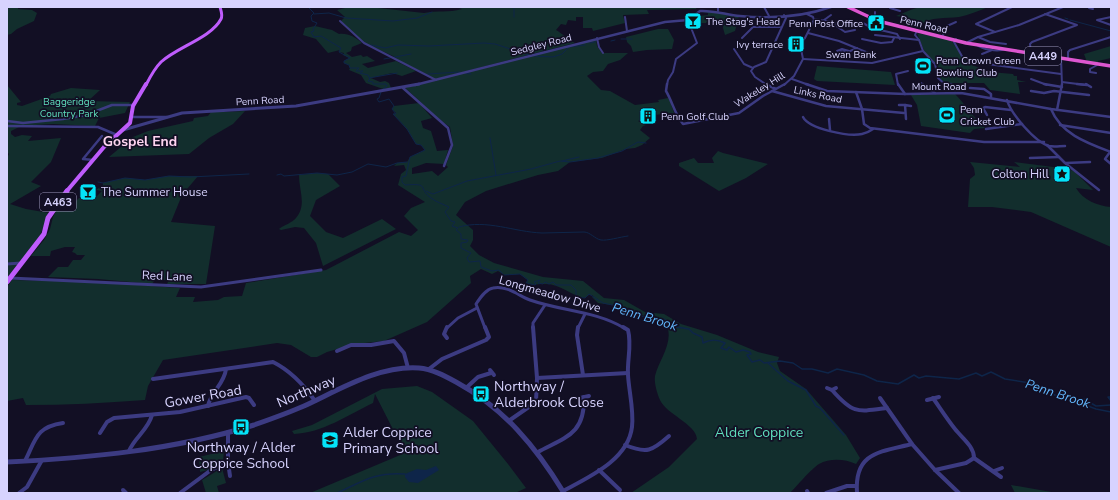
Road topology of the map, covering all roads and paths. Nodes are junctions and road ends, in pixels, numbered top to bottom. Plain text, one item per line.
1 (220, 7) edge
2 (704, 7) edge
3 (718, 7) edge
4 (764, 7) edge
5 (831, 7) edge
6 (848, 7) edge
7 (851, 7) edge
8 (898, 7) edge
9 (1012, 7) edge
10 (1063, 7) edge
11 (890, 8) dead end
12 (893, 9) junction
13 (702, 10) junction
14 (722, 10) dead end
15 (900, 11) dead end
16 (874, 12) dead end
17 (807, 14) junction
18 (1045, 14) junction
19 (784, 15) junction
20 (625, 16) dead end
21 (769, 16) junction
22 (830, 16) dead end
23 (1111, 17) edge
24 (814, 19) junction
25 (875, 19) junction
26 (688, 20) junction
27 (824, 20) junction
28 (340, 21) dead end
29 (832, 22) junction
30 (855, 22) dead end
31 (954, 22) dead end
32 (836, 23) dead end
33 (865, 25) junction
34 (870, 25) dead end
35 (1111, 25) edge
36 (780, 27) junction
37 (917, 30) junction
38 (627, 31) junction
39 (854, 31) dead end
40 (995, 32) junction
41 (808, 33) junction
42 (874, 35) dead end
43 (943, 35) junction
44 (978, 37) junction
45 (1111, 37) edge
46 (597, 38) junction
47 (742, 38) dead end
48 (894, 38) junction
49 (862, 39) dead end
50 (900, 39) junction
51 (955, 39) junction
52 (919, 40) junction
53 (966, 42) junction
54 (976, 44) junction
55 (1006, 44) dead end
56 (857, 48) junction
57 (734, 49) dead end
58 (1006, 49) junction
59 (992, 50) junction
60 (849, 51) junction
61 (923, 51) junction
62 (603, 53) dead end
63 (1031, 53) junction
64 (871, 54) dead end
65 (982, 54) dead end
66 (963, 58) dead end
67 (1061, 58) junction
68 (803, 59) junction
69 (1068, 60) junction
70 (980, 62) dead end
71 (1099, 64) junction
72 (1111, 66) edge
73 (753, 68) junction
74 (907, 72) dead end
75 (1096, 73) dead end
76 (1061, 74) junction
77 (792, 79) junction
78 (1031, 79) dead end
79 (436, 80) junction
80 (1062, 82) junction
81 (920, 83) dead end
82 (950, 85) junction
83 (1091, 87) dead end
84 (399, 88) joint
85 (403, 88) junction
86 (970, 88) dead end
87 (1062, 88) junction
88 (776, 89) junction
89 (958, 90) junction
90 (1031, 90) dead end
91 (772, 91) junction
92 (856, 92) junction
93 (1061, 92) junction
94 (935, 93) junction
95 (961, 93) junction
96 (905, 94) junction
97 (1089, 96) dead end
98 (991, 98) junction
99 (1007, 100) junction
100 (134, 104) junction
101 (899, 104) dead end
102 (905, 105) junction
103 (911, 106) dead end
104 (1051, 109) junction
105 (862, 110) junction
106 (1011, 110) junction
107 (1057, 110) junction
108 (904, 114) junction
109 (990, 114) dead end
110 (804, 116) dead end
111 (131, 117) junction
112 (167, 117) junction
113 (1111, 117) edge
114 (910, 118) dead end
115 (829, 119) dead end
116 (7, 121) edge
117 (1022, 124) junction
118 (1060, 125) junction
119 (7, 126) edge
120 (873, 129) junction
121 (986, 129) dead end
122 (123, 130) junction
123 (830, 130) junction
124 (1111, 132) edge
125 (117, 134) junction
126 (102, 136) dead end
127 (1044, 142) junction
128 (1047, 145) junction
129 (1065, 146) dead end
130 (1111, 152) edge
131 (1059, 157) junction
132 (1030, 158) dead end
133 (93, 160) junction
134 (1065, 163) junction
135 (1089, 163) dead end
136 (1111, 164) edge
137 (444, 166) dead end
138 (1099, 190) dead end
139 (21, 263) junction
140 (7, 264) edge
141 (321, 270) dead end
142 (9, 280) edge
143 (545, 305) junction
144 (477, 308) junction
145 (585, 314) junction
146 (448, 338) dead end
147 (337, 351) dead end
148 (408, 368) junction
149 (226, 369) junction
150 (429, 369) junction
151 (492, 372) dead end
152 (628, 373) junction
153 (583, 375) junction
154 (537, 378) junction
155 (153, 379) dead end
156 (466, 388) junction
157 (827, 388) dead end
158 (589, 396) dead end
159 (939, 397) dead end
160 (880, 398) dead end
161 (933, 398) junction
162 (927, 400) dead end
163 (315, 401) junction
164 (254, 405) dead end
165 (208, 406) junction
166 (887, 408) junction
167 (152, 415) junction
168 (510, 420) junction
169 (62, 423) dead end
170 (228, 432) junction
171 (100, 433) dead end
172 (669, 436) dead end
173 (912, 444) junction
174 (625, 445) junction
175 (129, 451) junction
176 (538, 452) junction
177 (974, 458) junction
178 (42, 460) junction
179 (24, 461) junction
180 (7, 462) edge
181 (228, 462) junction
182 (1002, 468) dead end
183 (600, 470) junction
184 (935, 470) junction
185 (994, 471) junction
186 (230, 476) dead end
187 (1001, 476) dead end
188 (856, 486) junction
189 (620, 490) dead end
190 (22, 492) edge
191 (564, 492) edge
192 (180, 493) edge
193 (826, 493) edge
194 (857, 493) edge
195 (958, 493) edge

1 - 100 main road, A463
2 - 13 street
3 - 14 street
4 - 21 street
5 - 17 street
6 - 37 highway, Penn Road / A449
7 - 25 highway, Penn Road / A449
8 - 12 street
9 - 40 street
10 - 18 street
11 - 12 street
12 - 15 street
13 - 21 street
13 - 26 street
16 - 25 street
17 - 19 street
17 - 24 street
18 - 40 street
18 - 63 street
19 - 21 street
19 - 36 street
20 - 38 street
22 - 27 street
23 - 35 street
24 - 27 street
24 - 41 street, Wakeley Hill
25 - 37 highway, Penn Road / A449
26 - 38 street, Sedgley Road
26 - 91 street, Wakeley Hill
27 - 29 street
28 - 79 street
29 - 32 street
29 - 39 street
30 - 33 street
31 - 43 street
33 - 34 street
33 - 50 street
36 - 47 street
36 - 73 street
37 - 43 highway, Penn Road / A449
37 - 51 highway, Penn Road / A449
37 - 52 street
38 - 46 street, Sedgley Road
40 - 44 street
41 - 56 street
41 - 68 street, Wakeley Hill
42 - 48 street
43 - 51 highway, Penn Road / A449
44 - 53 street
44 - 55 street
45 - 69 street
46 - 62 street
46 - 79 street, Sedgley Road
48 - 49 street
48 - 50 street
50 - 52 street
51 - 53 highway, Penn Road / A449
51 - 66 street
52 - 61 street
53 - 54 highway, Penn Road / A449
54 - 58 highway, Penn Road / A449
54 - 59 street
56 - 60 street
56 - 64 street
57 - 73 street
58 - 59 street
58 - 63 highway, Penn Road / A449
59 - 65 street
60 - 60 street
61 - 68 street, Swan Bank
61 - 82 street
63 - 67 highway, Penn Road / A449
67 - 69 highway, Penn Road / A449
67 - 76 street
68 - 77 street, Wakeley Hill
69 - 71 highway, Penn Road / A449
70 - 76 street
71 - 72 highway, Penn Road / A449
71 - 75 street
73 - 88 street
74 - 96 street
76 - 80 street
77 - 88 street, Wakeley Hill
77 - 92 street, Mount Road
78 - 87 street
79 - 85 street, Sedgley Road
80 - 83 street
80 - 87 street
81 - 94 street
82 - 89 street
82 - 89 street
84 - 85 street, Sedgley Road
84 - 112 street, Penn Road
85 - 137 street
86 - 98 street
87 - 93 street
88 - 91 street, Wakeley Hill
89 - 95 street
90 - 93 street
91 - 105 street, Links Road
92 - 96 street, Mount Road
92 - 105 street, Links Road
93 - 97 street
93 - 107 street
94 - 95 street, Mount Road
94 - 96 street, Mount Road
95 - 98 street, Mount Road
98 - 99 street, Mount Road
99 - 104 street, Mount Road
99 - 106 street
100 - 111 main road, A463
100 - 116 street
101 - 102 street
102 - 103 street
102 - 108 street
104 - 107 street, Mount Road
104 - 118 street
105 - 108 street, Links Road
105 - 120 street
106 - 109 street
106 - 117 street
107 - 113 street, Mount Road
108 - 114 street
110 - 123 street
111 - 112 street
111 - 122 main road, A463
112 - 122 street, Penn Road
115 - 123 street
117 - 121 street
117 - 127 street
118 - 124 street
118 - 130 street
119 - 125 street
120 - 123 street
120 - 127 street
122 - 125 main road, A463
125 - 133 main road, A463
126 - 133 street
127 - 128 street
128 - 129 street
128 - 131 street
130 - 136 street
131 - 132 street
131 - 134 street
133 - 139 main road, A463
134 - 135 street
134 - 138 street
139 - 140 street
139 - 142 main road, A463
141 - 142 street, Red Lane
143 - 144 street, Longmeadow Drive
143 - 145 street, Longmeadow Drive
143 - 154 street
144 - 146 street
144 - 150 street
145 - 152 street, Longmeadow Drive
145 - 153 street
147 - 148 street
148 - 150 street, Northway
148 - 163 street, Northway
149 - 155 street
149 - 163 street
149 - 165 street
150 - 156 street, Northway
151 - 156 street
152 - 153 street
152 - 174 street, Longmeadow Drive
153 - 154 street
154 - 168 street
156 - 168 street, Northway
157 - 166 street
158 - 176 street
159 - 161 street
160 - 166 street
161 - 162 street
161 - 177 street
163 - 170 street, Northway
164 - 165 street, Gower Road
165 - 167 street, Gower Road
166 - 173 street
167 - 171 street, Gower Road
167 - 175 street, Gower Road
168 - 176 street, Northway
169 - 179 street
170 - 175 street, Northway
170 - 181 street
172 - 174 street
173 - 184 street
173 - 188 street
174 - 183 street, Longmeadow Drive
175 - 178 street, Northway
176 - 191 street, Northway
177 - 184 street
177 - 185 street
178 - 179 street, Northway
178 - 190 street
179 - 180 street, Northway
181 - 186 street
181 - 192 street
182 - 185 street
183 - 189 street
183 - 191 street, Longmeadow Drive
184 - 195 street
185 - 187 street
188 - 193 street
188 - 194 street

